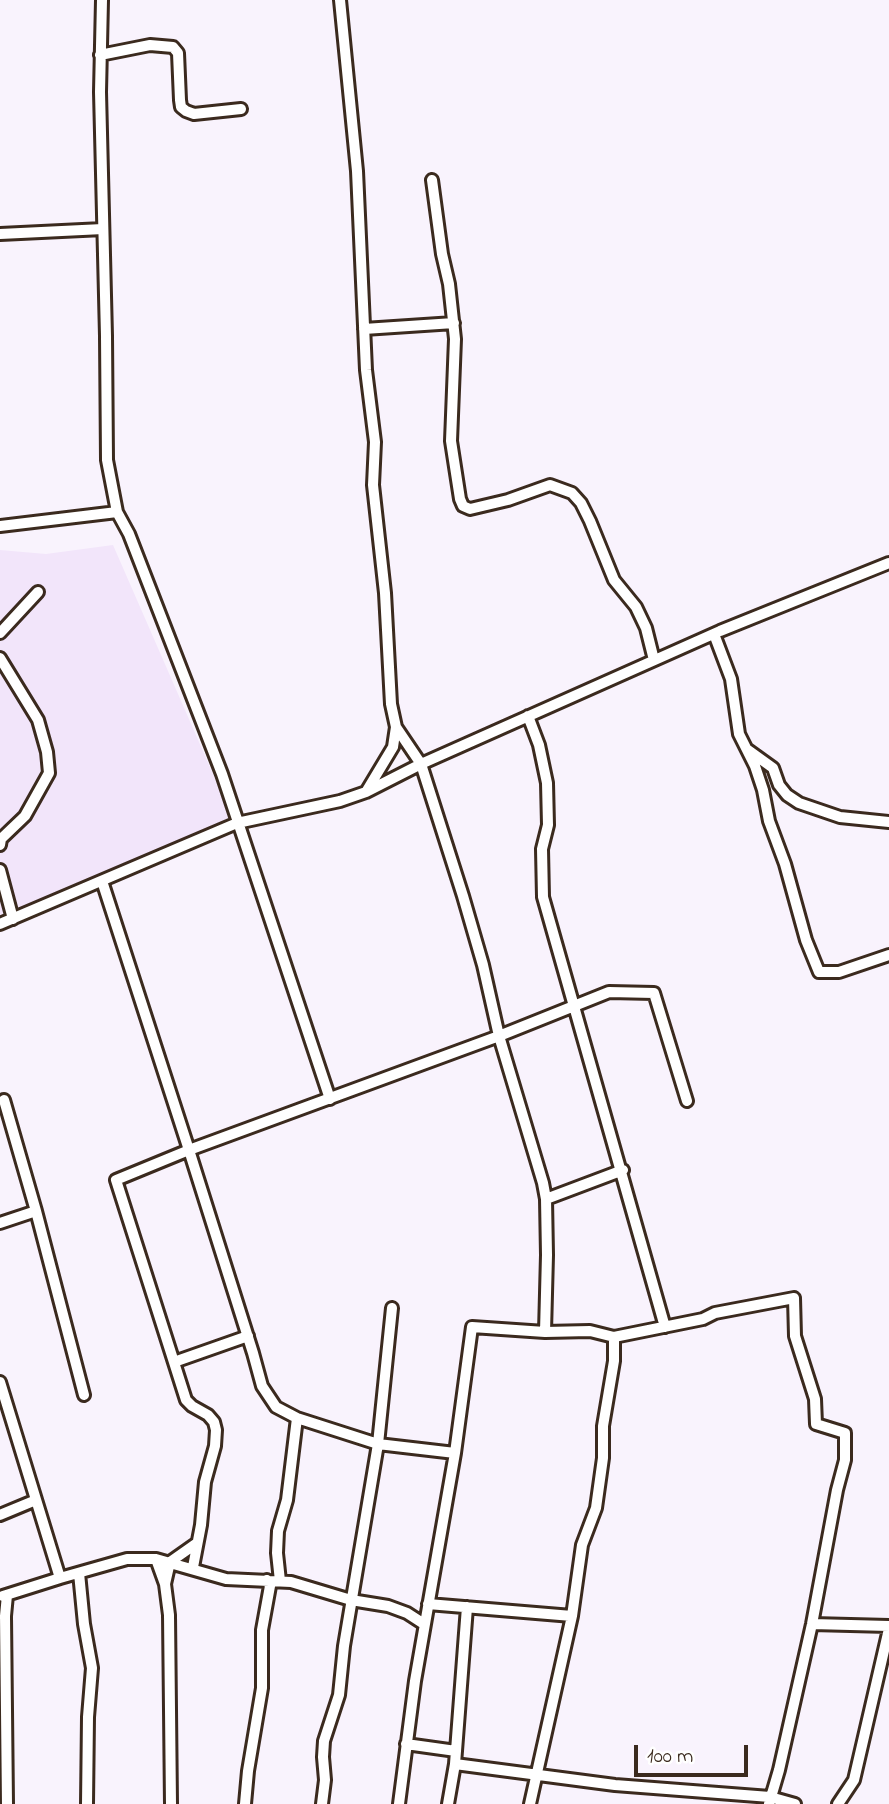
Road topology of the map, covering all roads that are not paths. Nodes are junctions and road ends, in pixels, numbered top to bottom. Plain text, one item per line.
1 (102, 0) edge
2 (341, 0) edge
3 (100, 55) junction
4 (241, 109) dead end
5 (432, 180) dead end
6 (103, 229) junction
7 (0, 234) edge
8 (454, 323) junction
9 (364, 329) junction
10 (117, 512) junction
11 (0, 526) edge
12 (889, 564) edge
13 (38, 592) dead end
14 (0, 633) edge
15 (714, 634) junction
16 (0, 658) edge
17 (654, 660) junction
18 (528, 716) junction
19 (396, 727) junction
20 (743, 746) junction
21 (421, 764) junction
22 (366, 792) junction
23 (889, 822) edge
24 (237, 823) junction
25 (0, 841) edge
26 (0, 870) edge
27 (102, 881) junction
28 (13, 919) junction
29 (0, 924) edge
30 (889, 955) edge
31 (575, 1004) junction
32 (499, 1036) junction
33 (330, 1099) junction
34 (4, 1100) dead end
35 (687, 1101) dead end
36 (189, 1150) junction
37 (623, 1170) junction
38 (546, 1199) junction
39 (36, 1211) junction
40 (0, 1223) edge
41 (393, 1308) dead end
42 (666, 1327) junction
43 (545, 1332) junction
44 (248, 1336) junction
45 (614, 1337) junction
46 (174, 1362) junction
47 (0, 1382) edge
48 (84, 1395) dead end
49 (297, 1418) junction
50 (377, 1444) junction
51 (455, 1453) junction
52 (36, 1500) junction
53 (0, 1515) edge
54 (197, 1543) junction
55 (156, 1559) junction
56 (170, 1562) junction
57 (193, 1567) junction
58 (79, 1573) junction
59 (60, 1578) junction
60 (267, 1580) junction
61 (280, 1581) junction
62 (165, 1584) junction
63 (4, 1596) edge
64 (351, 1600) junction
65 (428, 1604) junction
66 (467, 1607) junction
67 (572, 1616) junction
68 (424, 1624) junction
69 (812, 1624) junction
70 (889, 1628) edge
71 (406, 1744) junction
72 (456, 1751) junction
73 (455, 1764) junction
74 (536, 1775) junction
75 (770, 1800) edge
76 (6, 1804) edge
77 (87, 1804) edge
78 (171, 1804) edge
79 (245, 1804) edge
80 (322, 1804) edge
81 (399, 1804) edge
82 (447, 1804) edge
83 (530, 1804) edge
84 (795, 1804) edge
85 (838, 1804) edge

1 - 3 street
2 - 9 street
3 - 4 street
3 - 6 street
5 - 8 street
6 - 7 street
6 - 10 street
8 - 9 street
8 - 17 street
9 - 19 street
10 - 11 street
10 - 24 street
12 - 15 street
13 - 14 street
15 - 17 street
15 - 20 street
16 - 25 street
17 - 18 street
18 - 21 street
18 - 31 street
19 - 21 street
19 - 22 street
20 - 23 street
20 - 30 street
21 - 22 street
21 - 32 street
22 - 24 street
24 - 27 street
24 - 33 street
26 - 28 street
27 - 28 street
27 - 36 street
28 - 29 street
31 - 32 street
31 - 35 street
31 - 37 street
32 - 33 street
32 - 38 street
33 - 36 street
34 - 39 street
36 - 44 street
36 - 46 street
37 - 38 street
37 - 42 street
38 - 43 street
39 - 40 street
39 - 48 street
41 - 50 street
42 - 45 street
42 - 69 street
43 - 45 street
43 - 51 street
44 - 46 street
44 - 49 street
45 - 67 street
46 - 54 street
47 - 52 street
49 - 50 street
49 - 61 street
50 - 51 street
50 - 64 street
51 - 65 street
52 - 53 street
52 - 59 street
54 - 56 street
54 - 57 street
55 - 56 street
55 - 58 street
55 - 62 street
56 - 57 street
56 - 62 street
57 - 60 street
58 - 59 street
58 - 77 street
59 - 63 street
60 - 61 street
60 - 79 street
61 - 64 street
62 - 78 street
63 - 76 street
64 - 68 street
64 - 80 street
65 - 66 street
65 - 68 street
66 - 67 street
66 - 72 street
67 - 74 street
68 - 71 street
69 - 70 street
69 - 75 street
70 - 85 street
71 - 72 street
71 - 81 street
72 - 73 street
73 - 74 street
73 - 82 street
74 - 75 street
74 - 83 street
75 - 84 street

